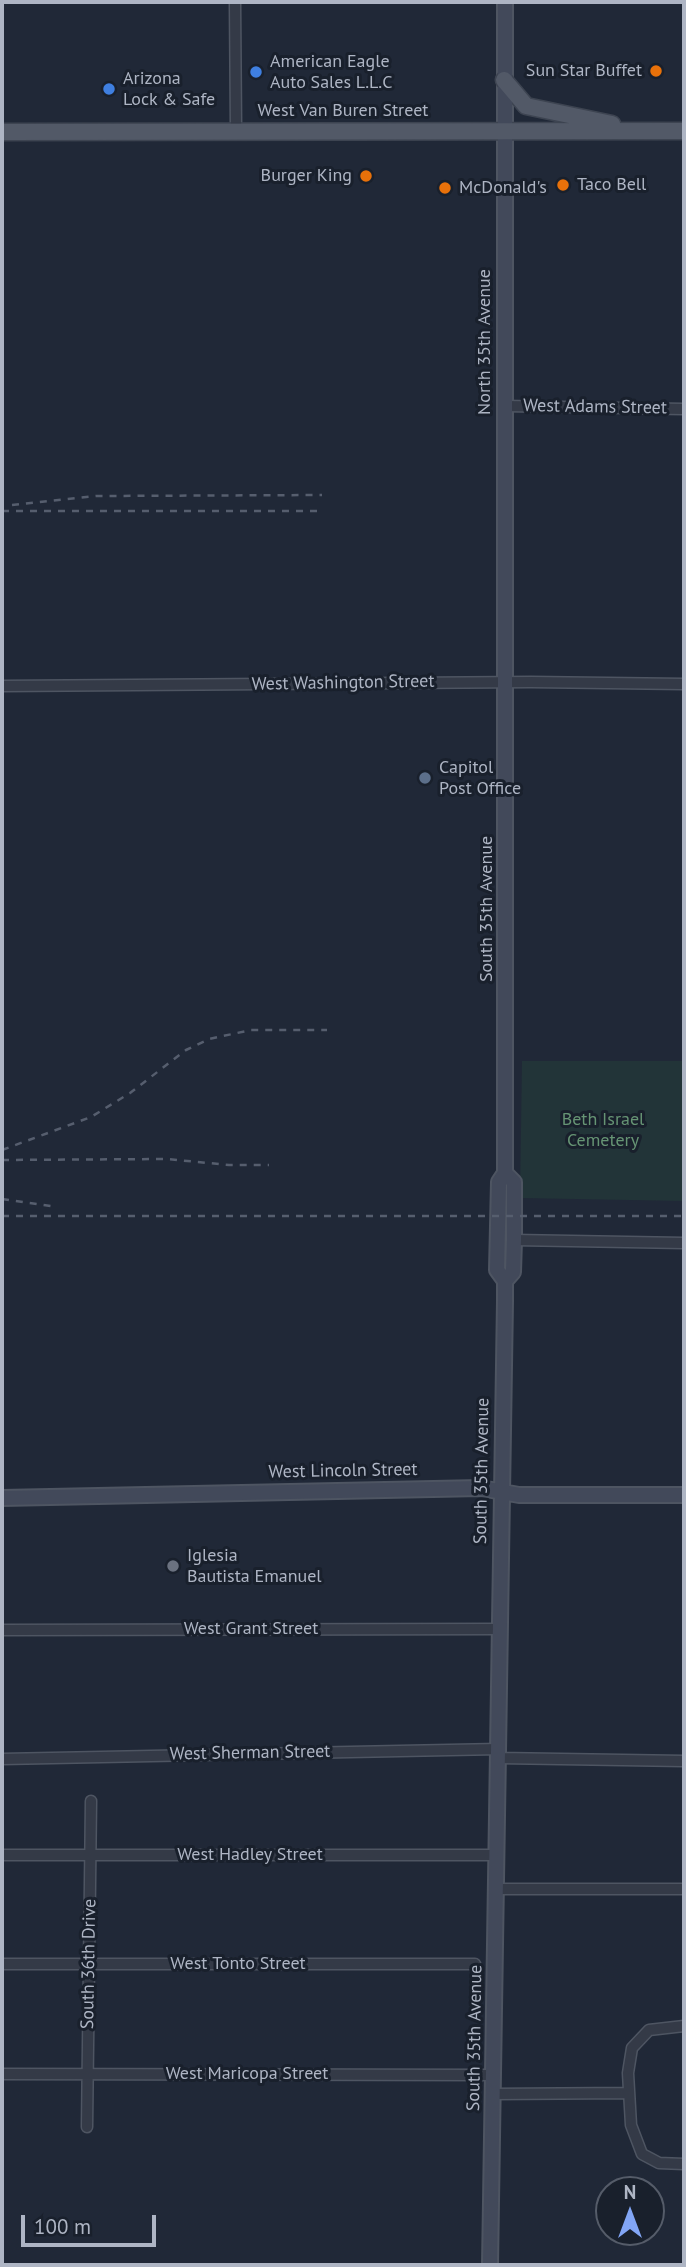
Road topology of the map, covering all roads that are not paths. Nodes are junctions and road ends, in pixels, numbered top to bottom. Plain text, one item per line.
1 (235, 2) edge
2 (505, 2) edge
3 (504, 80) junction
4 (504, 129) junction
5 (638, 130) junction
6 (236, 131) junction
7 (684, 131) edge
8 (2, 132) edge
9 (505, 406) junction
10 (684, 408) edge
11 (506, 682) junction
12 (684, 684) edge
13 (2, 686) edge
14 (505, 1173) junction
15 (513, 1240) junction
16 (684, 1243) edge
17 (505, 1281) junction
18 (501, 1492) junction
19 (684, 1494) edge
20 (2, 1498) edge
21 (501, 1629) junction
22 (2, 1630) edge
23 (499, 1754) junction
24 (2, 1759) edge
25 (684, 1760) edge
26 (91, 1801) dead end
27 (90, 1854) junction
28 (2, 1855) edge
29 (497, 1855) junction
30 (496, 1889) junction
31 (684, 1889) edge
32 (2, 1964) edge
33 (90, 1964) junction
34 (475, 1964) dead end
35 (684, 2026) edge
36 (2, 2074) edge
37 (88, 2074) junction
38 (493, 2076) junction
39 (629, 2093) junction
40 (493, 2094) junction
41 (87, 2127) dead end
42 (684, 2164) edge
43 (490, 2265) edge

1 - 6 street
2 - 3 main road, North 35th Avenue
3 - 4 main road, North 35th Avenue
3 - 5 main road
4 - 5 main road, West Van Buren Street
4 - 6 main road, West Van Buren Street
4 - 9 main road, North 35th Avenue
5 - 7 main road, West Van Buren Street
6 - 8 main road, West Van Buren Street
9 - 10 street, West Adams Street
9 - 11 main road, North 35th Avenue
11 - 12 street, West Washington Street
11 - 13 street, West Washington Street
11 - 14 main road, South 35th Avenue
14 - 15 main road
14 - 17 main road, South 35th Avenue
15 - 16 street
15 - 17 main road
17 - 18 main road, South 35th Avenue
18 - 19 main road, West Lincoln Street
18 - 20 main road, West Lincoln Street
18 - 21 main road, South 35th Avenue
21 - 22 street, West Grant Street
21 - 23 main road, South 35th Avenue
23 - 24 street, West Sherman Street
23 - 25 street, West Sherman Street
23 - 29 main road, South 35th Avenue
26 - 27 street, South 36th Drive
27 - 28 street, West Hadley Street
27 - 29 street, West Hadley Street
27 - 33 street, South 36th Drive
29 - 30 main road, South 35th Avenue
30 - 31 street
30 - 38 main road, South 35th Avenue
32 - 33 street, West Tonto Street
33 - 34 street, West Tonto Street
33 - 37 street, South 36th Drive
35 - 39 street
36 - 37 street, West Maricopa Street
37 - 38 street, West Maricopa Street
37 - 41 street, South 36th Drive
38 - 40 main road, South 35th Avenue
39 - 40 street
39 - 42 street
40 - 43 main road, South 35th Avenue

